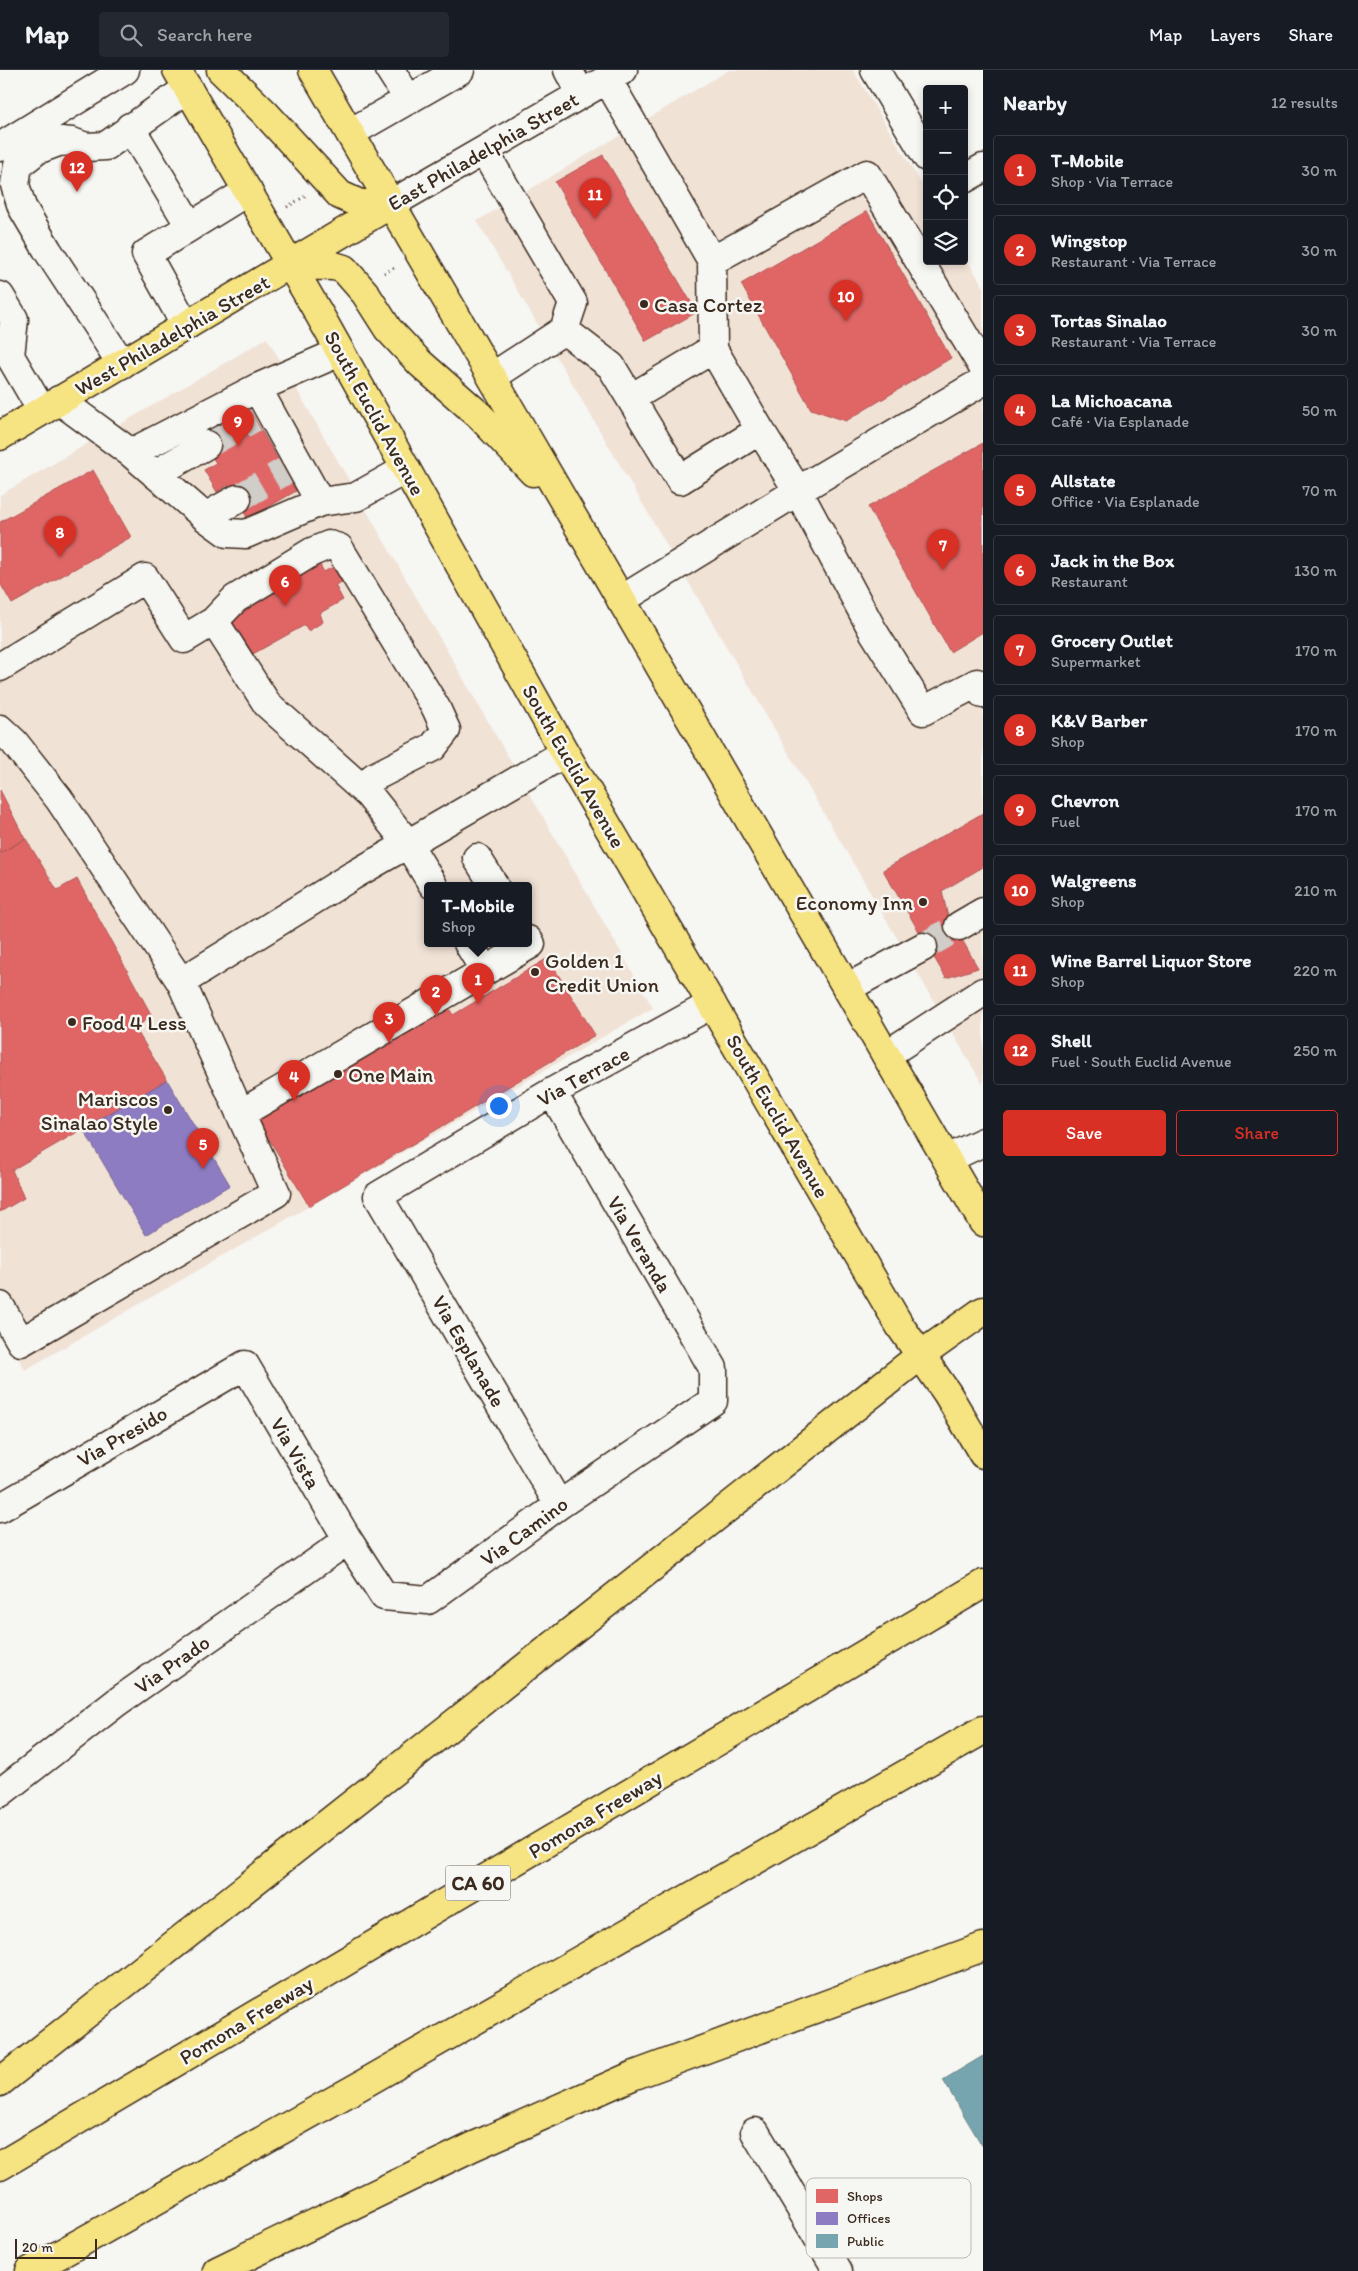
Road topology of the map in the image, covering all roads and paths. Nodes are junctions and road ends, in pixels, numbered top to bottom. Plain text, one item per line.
1 (125, 70) edge
2 (221, 70) edge
3 (313, 70) edge
4 (390, 70) edge
5 (460, 70) edge
6 (568, 70) edge
7 (875, 70) edge
8 (615, 75) edge
9 (183, 79) edge
10 (581, 94) junction
11 (409, 100) junction
12 (130, 127) junction
13 (350, 133) junction
14 (0, 147) edge
15 (923, 150) edge
16 (484, 151) junction
17 (983, 168) edge
18 (968, 177) edge
19 (248, 191) junction
20 (391, 204) junction
21 (190, 226) junction
22 (344, 233) joint
23 (712, 261) junction
24 (291, 265) junction
25 (0, 296) edge
26 (186, 326) junction
27 (564, 330) junction
28 (713, 349) junction
29 (340, 352) junction
30 (122, 364) junction
31 (983, 367) edge
32 (492, 377) junction
33 (983, 380) edge
34 (631, 398) junction
35 (260, 405) junction
36 (50, 406) junction
37 (760, 430) junction
38 (0, 436) edge
39 (206, 446) tunnel mouth
40 (131, 453) junction
41 (406, 469) junction
42 (155, 474) junction
43 (798, 491) junction
44 (237, 500) tunnel mouth
45 (320, 502) junction
46 (205, 517) junction
47 (581, 531) junction
48 (621, 600) junction
49 (214, 621) junction
50 (1, 664) edge
51 (983, 694) edge
52 (0, 730) edge
53 (565, 753) junction
54 (374, 778) dead end
55 (408, 844) junction
56 (477, 858) dead end
57 (431, 882) edge
58 (492, 882) edge
59 (983, 912) edge
60 (959, 926) tunnel mouth
61 (470, 947) edge
62 (525, 947) edge
63 (923, 947) tunnel mouth
64 (485, 971) junction
65 (181, 982) junction
66 (847, 988) junction
67 (983, 992) edge
68 (712, 1004) junction
69 (886, 1054) junction
70 (552, 1092) junction
71 (240, 1114) junction
72 (983, 1142) edge
73 (947, 1159) junction
74 (378, 1196) joint
75 (983, 1222) edge
76 (0, 1306) edge
77 (983, 1311) edge
78 (921, 1355) junction
79 (245, 1365) joint
80 (712, 1401) joint
81 (983, 1454) edge
82 (559, 1505) junction
83 (0, 1508) edge
84 (348, 1540) junction
85 (983, 1584) edge
86 (983, 1730) edge
87 (0, 1793) edge
88 (983, 1947) edge
89 (0, 2082) edge
90 (755, 2132) dead end
91 (0, 2166) edge
92 (806, 2217) edge
93 (830, 2258) edge
94 (30, 2271) edge
95 (217, 2271) edge
96 (838, 2271) edge

1 - 14 street
2 - 20 main road
3 - 13 main road
4 - 11 street
5 - 11 street
6 - 10 street
7 - 15 street
8 - 10 street, East Philadelphia Street
8 - 23 street
9 - 12 street
9 - 19 main road, South Euclid Avenue
10 - 16 street, East Philadelphia Street
11 - 13 street
12 - 21 street
12 - 30 street
13 - 20 main road
16 - 20 street, East Philadelphia Street
16 - 27 street
17 - 18 street
19 - 21 street
19 - 24 main road, South Euclid Avenue
20 - 22 main road, East Philadelphia Street
20 - 32 main road
21 - 26 street
22 - 24 main road, West Philadelphia Street
23 - 28 street
23 - 31 street
24 - 26 main road, West Philadelphia Street
24 - 29 main road, South Euclid Avenue
24 - 47 main road
25 - 36 street
26 - 30 main road, West Philadelphia Street
27 - 32 street
27 - 34 street
28 - 34 street
28 - 37 street
29 - 35 street
29 - 41 main road, South Euclid Avenue
30 - 36 main road, West Philadelphia Street
32 - 47 main road
33 - 43 street
34 - 37 street
35 - 40 street
35 - 45 street
36 - 38 main road, West Philadelphia Street
36 - 40 street
37 - 43 street
39 - 42 street
40 - 42 street
41 - 45 street
41 - 53 main road, South Euclid Avenue
42 - 46 street
43 - 48 street
43 - 51 street
44 - 46 street
45 - 46 street
47 - 48 main road
48 - 66 main road
49 - 50 street
49 - 54 street
49 - 55 street
52 - 65 street
53 - 55 street
53 - 68 main road, South Euclid Avenue
55 - 57 street
55 - 65 street
56 - 58 street
59 - 60 street
61 - 64 street
62 - 64 street
63 - 66 street
64 - 71 street
65 - 71 street
66 - 69 main road
67 - 69 street
68 - 70 street, Via Terrace
68 - 78 main road, South Euclid Avenue
69 - 73 main road
70 - 74 street, Via Terrace
70 - 80 street, Via Veranda
71 - 76 street
72 - 73 street
73 - 75 main road
74 - 82 street, Via Esplanade
77 - 78 main road
78 - 81 main road, South Euclid Avenue
78 - 89 main road
79 - 83 street, Via Presido
79 - 84 street, Via Vista
80 - 82 street, Via Camino
82 - 84 street, Via Camino
84 - 87 street, Via Prado
85 - 91 main road, Pomona Freeway / CA 60
86 - 94 main road
88 - 95 main road
90 - 92 street
93 - 96 street

